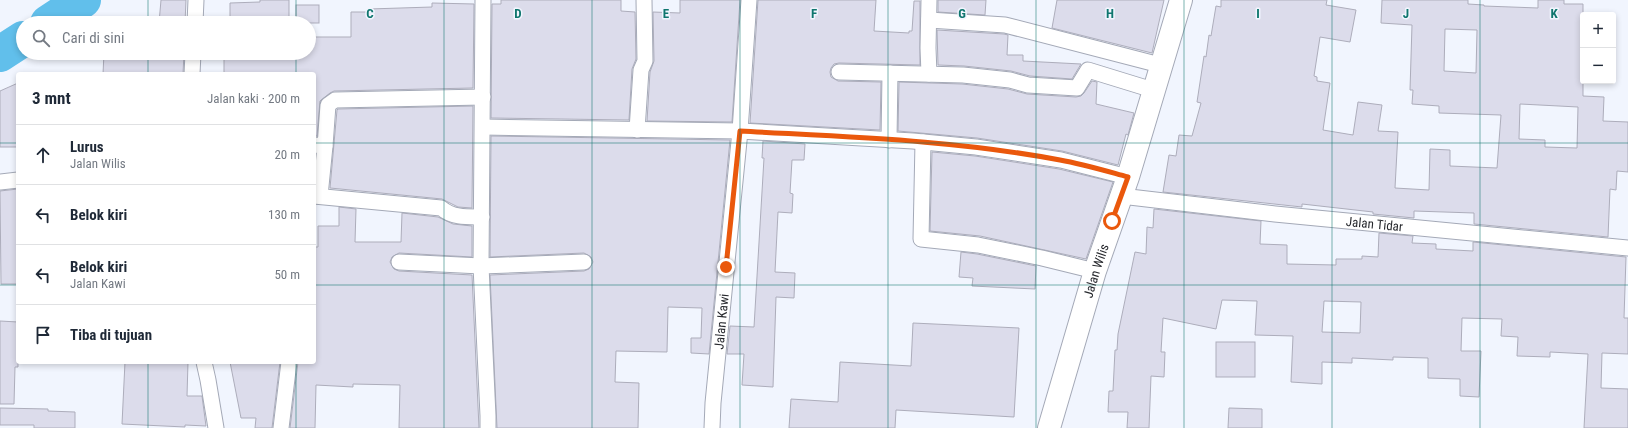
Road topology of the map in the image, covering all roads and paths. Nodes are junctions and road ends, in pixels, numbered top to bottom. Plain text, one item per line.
1 (196, 0) edge
2 (483, 0) edge
3 (644, 0) edge
4 (749, 0) edge
5 (929, 0) edge
6 (1181, 0) edge
7 (195, 16) edge
8 (929, 20) junction
9 (193, 60) edge
10 (1160, 65) junction
11 (192, 72) edge
12 (839, 72) dead end
13 (890, 73) junction
14 (929, 74) junction
15 (1153, 90) junction
16 (483, 97) junction
17 (483, 127) junction
18 (637, 130) junction
19 (740, 131) junction
20 (889, 140) junction
21 (924, 142) junction
22 (320, 145) edge
23 (16, 180) edge
24 (0, 182) edge
25 (1124, 186) junction
26 (317, 196) edge
27 (482, 217) junction
28 (1628, 248) edge
29 (399, 262) dead end
30 (584, 262) dead end
31 (481, 266) junction
32 (1095, 272) junction
33 (204, 364) edge
34 (289, 364) edge
35 (216, 428) edge
36 (281, 428) edge
37 (488, 428) edge
38 (712, 428) edge
39 (1049, 428) edge

1 - 7 street
2 - 16 street
3 - 18 street
4 - 19 street, Jalan Kawi
5 - 8 street
6 - 10 main road, Jalan Wilis
8 - 10 street
8 - 14 street
9 - 11 street
10 - 15 main road, Jalan Wilis
12 - 13 street
13 - 14 street
13 - 20 street
14 - 15 street
15 - 25 main road, Jalan Wilis
16 - 17 street
16 - 22 street
17 - 18 street, Jalan Tidar
17 - 27 street
18 - 19 street, Jalan Tidar
19 - 20 street, Jalan Tidar
19 - 38 street, Jalan Kawi
20 - 21 street, Jalan Tidar
21 - 25 street, Jalan Tidar
21 - 32 street
22 - 26 street
23 - 24 street
25 - 28 street, Jalan Tidar
25 - 32 main road, Jalan Wilis
26 - 27 street
27 - 31 street
29 - 31 street
30 - 31 street
31 - 37 street
32 - 39 main road, Jalan Wilis
33 - 35 street
34 - 36 street

